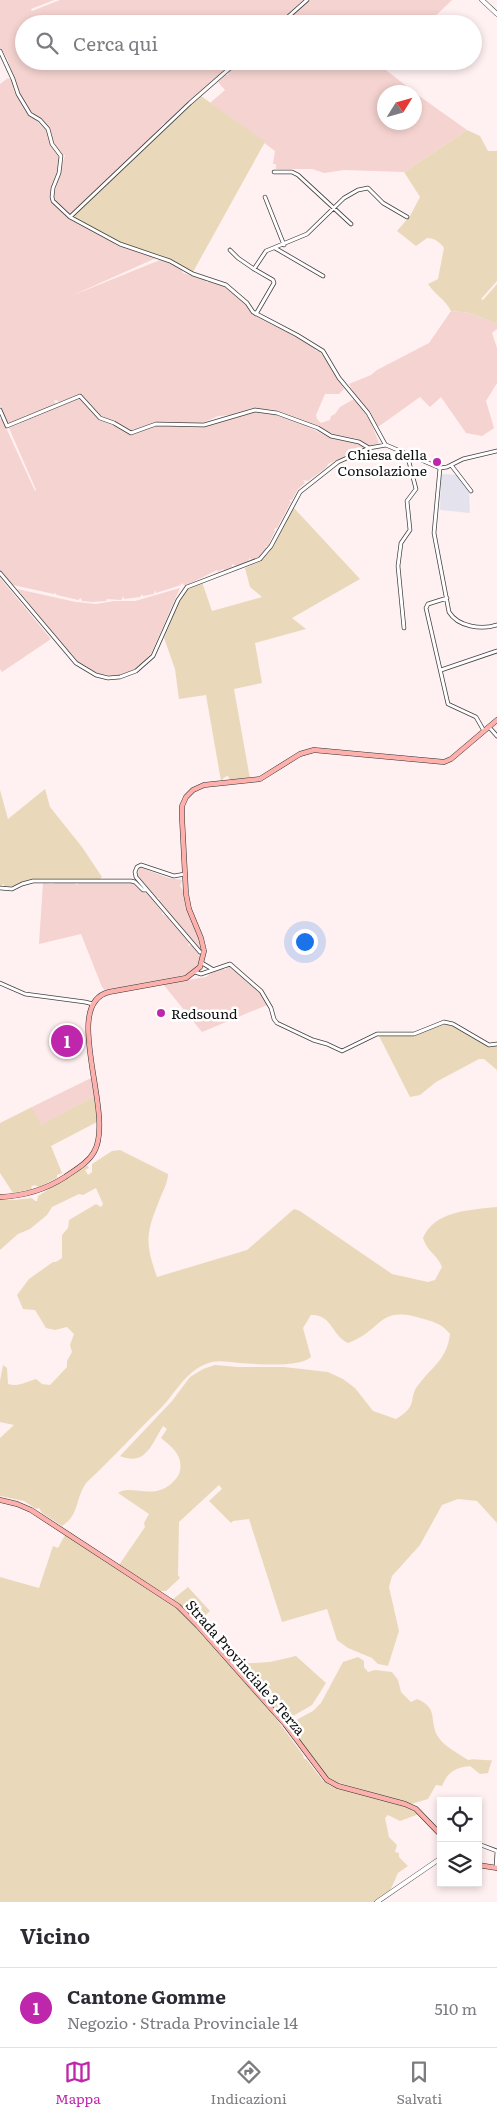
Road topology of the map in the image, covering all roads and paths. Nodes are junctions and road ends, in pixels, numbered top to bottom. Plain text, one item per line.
1 (307, 0) edge
2 (482, 0) edge
3 (497, 14) edge
4 (290, 15) edge
5 (0, 51) edge
6 (228, 70) edge
7 (274, 172) dead end
8 (265, 197) dead end
9 (333, 207) junction
10 (70, 217) junction
11 (407, 217) dead end
12 (352, 224) dead end
13 (284, 245) junction
14 (274, 248) junction
15 (230, 250) dead end
16 (254, 269) junction
17 (323, 276) dead end
18 (256, 314) junction
19 (0, 410) edge
20 (386, 445) junction
21 (369, 448) junction
22 (497, 451) edge
23 (407, 453) junction
24 (451, 465) junction
25 (440, 468) junction
26 (471, 491) dead end
27 (0, 574) edge
28 (447, 598) junction
29 (497, 625) edge
30 (404, 628) dead end
31 (497, 651) edge
32 (440, 670) junction
33 (497, 720) edge
34 (489, 727) junction
35 (484, 731) junction
36 (497, 736) edge
37 (185, 874) junction
38 (0, 888) edge
39 (147, 890) junction
40 (200, 952) dead end
41 (202, 963) junction
42 (212, 970) junction
43 (195, 972) junction
44 (0, 983) edge
45 (93, 1004) junction
46 (497, 1044) edge
47 (0, 1197) edge
48 (0, 1500) edge
49 (437, 1831) edge
50 (482, 1845) edge
51 (437, 1861) edge
52 (482, 1866) edge
53 (496, 1868) edge
54 (377, 1902) edge

1 - 4 street
2 - 3 street
5 - 10 street
6 - 10 street
7 - 9 street
8 - 13 street
9 - 11 street
9 - 12 street
9 - 13 street
10 - 18 street
13 - 14 street
14 - 16 street
14 - 17 street
15 - 16 street
16 - 18 street
18 - 20 street
19 - 21 street
20 - 21 street
20 - 23 street
21 - 27 street
22 - 24 street
23 - 25 street
23 - 30 street
24 - 25 street
24 - 26 street
25 - 28 street
28 - 29 street
28 - 32 street
31 - 32 street
32 - 35 street
33 - 34 main road
34 - 35 main road
34 - 36 street
35 - 37 main road
37 - 39 street
37 - 41 main road
38 - 39 street
39 - 40 street
41 - 42 street
41 - 43 main road
42 - 43 street
42 - 46 street
43 - 45 main road
44 - 45 street
45 - 47 main road
48 - 49 main road, Strada Provinciale 3 Terza
50 - 53 street
51 - 54 street
52 - 53 main road

